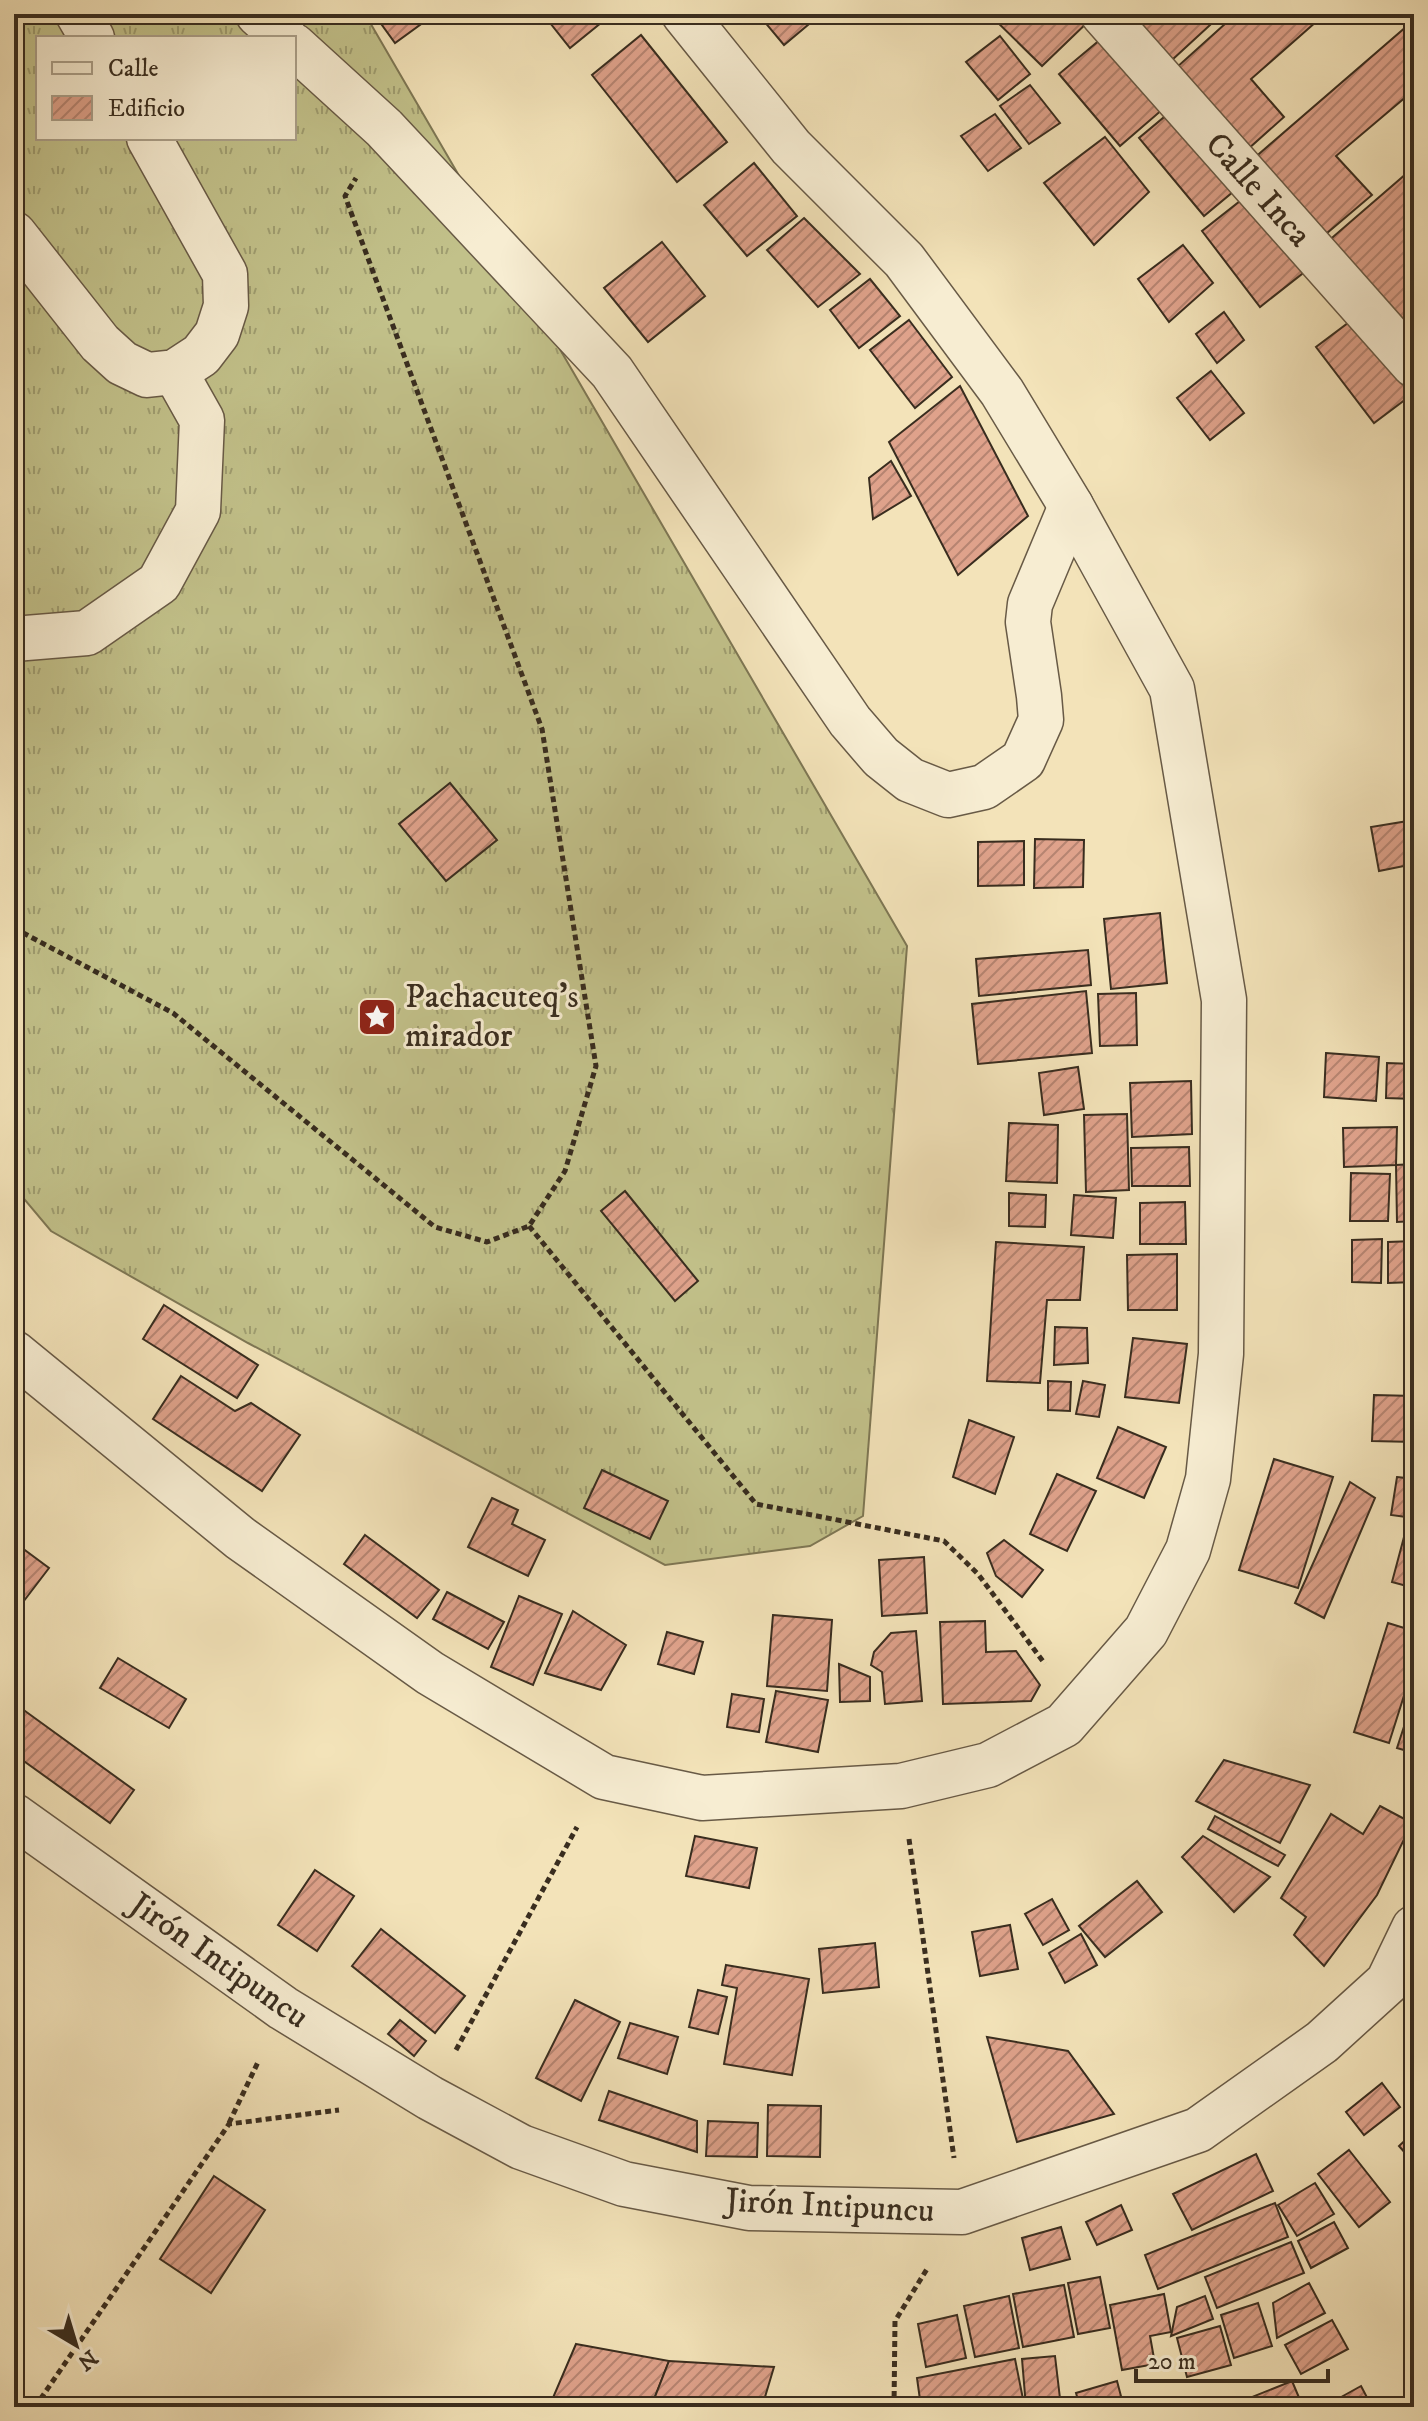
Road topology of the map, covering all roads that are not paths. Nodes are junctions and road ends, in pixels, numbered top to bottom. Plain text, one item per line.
1 (78, 14) edge
2 (258, 14) edge
3 (684, 14) edge
4 (1103, 14) edge
5 (91, 36) edge
6 (283, 36) edge
7 (296, 48) edge
8 (150, 140) edge
9 (14, 234) edge
10 (1414, 365) edge
11 (175, 372) junction
12 (1071, 506) junction
13 (14, 639) edge
14 (14, 1353) edge
15 (14, 1816) edge
16 (1414, 1928) edge

1 - 5 street
2 - 6 street
3 - 12 street
4 - 10 street, Calle Inca
7 - 12 street
8 - 11 street
9 - 11 street
11 - 13 street
12 - 14 street
15 - 16 street, Jirón Intipuncu

